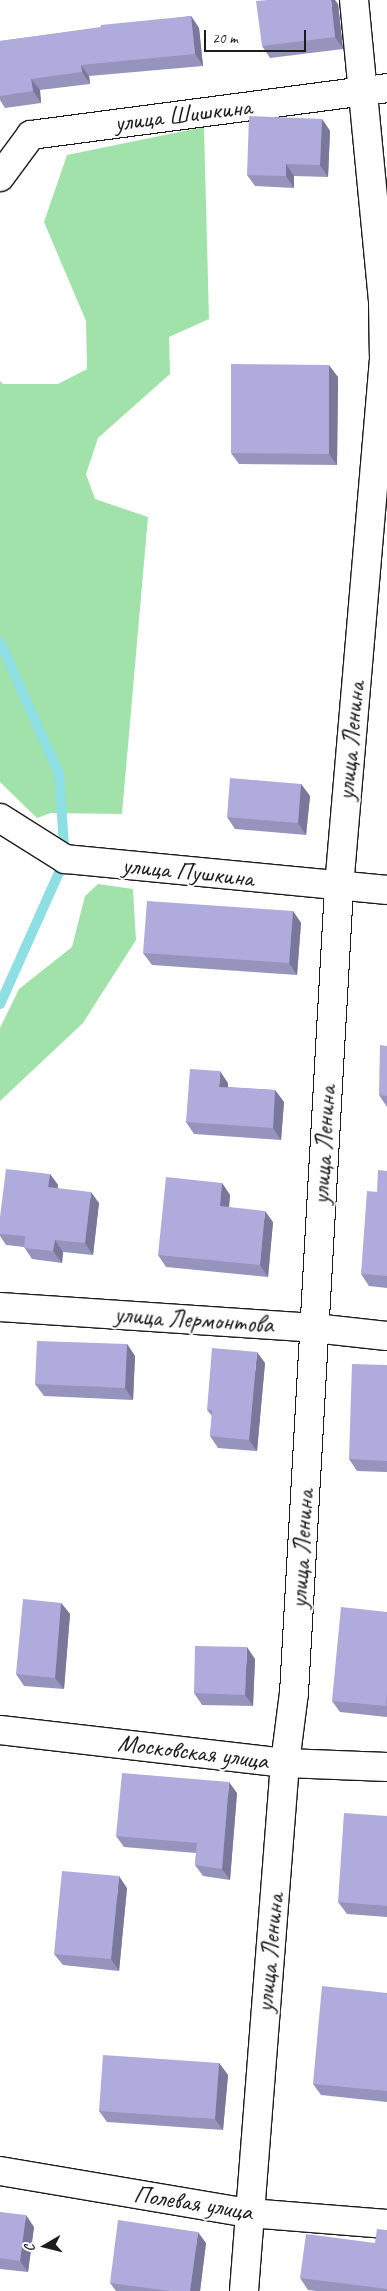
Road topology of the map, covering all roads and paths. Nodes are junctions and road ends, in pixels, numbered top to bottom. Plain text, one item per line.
1 (354, 0) edge
2 (374, 90) edge
3 (0, 177) edge
4 (385, 359) edge
5 (0, 818) edge
6 (339, 887) junction
7 (387, 890) edge
8 (0, 1307) edge
9 (314, 1328) junction
10 (387, 1336) edge
11 (0, 1730) edge
12 (285, 1763) junction
13 (387, 1768) edge
14 (0, 2171) edge
15 (249, 2214) junction
16 (387, 2224) edge
17 (244, 2291) edge

1 - 2 street, улица Ленина
2 - 3 street, улица Шишкина
2 - 4 street, улица Ленина
4 - 6 street, улица Ленина
5 - 6 street, улица Пушкина
6 - 7 street, улица Пушкина
6 - 9 street, улица Ленина
8 - 9 street, улица Лермонтова
9 - 10 street, улица Лермонтова
9 - 12 street, улица Ленина
11 - 12 street, Московская улица
12 - 13 street, Московская улица
12 - 15 street, улица Ленина
14 - 15 street, Полевая улица
15 - 16 street, Полевая улица
15 - 17 street, улица Ленина

